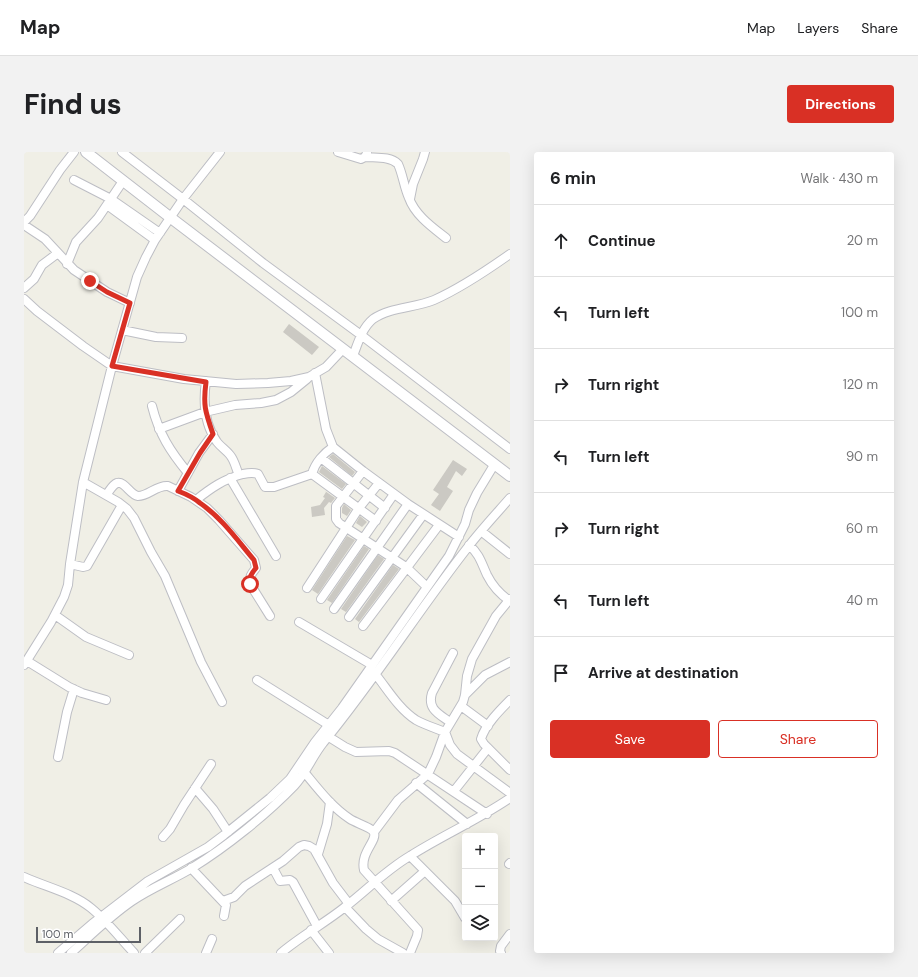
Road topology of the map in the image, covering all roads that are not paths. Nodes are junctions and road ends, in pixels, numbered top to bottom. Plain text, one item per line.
1 (74, 152) edge
2 (86, 152) edge
3 (122, 152) edge
4 (220, 152) edge
5 (338, 152) edge
6 (425, 152) edge
7 (366, 154) edge
8 (74, 180) dead end
9 (123, 181) junction
10 (183, 199) junction
11 (410, 200) junction
12 (109, 202) junction
13 (171, 218) junction
14 (24, 224) edge
15 (160, 233) junction
16 (446, 238) dead end
17 (155, 240) junction
18 (58, 253) junction
19 (510, 254) edge
20 (67, 264) junction
21 (24, 288) edge
22 (24, 299) edge
23 (130, 303) junction
24 (122, 330) junction
25 (361, 335) junction
26 (182, 338) dead end
27 (343, 349) junction
28 (353, 356) junction
29 (112, 366) junction
30 (312, 375) junction
31 (206, 382) junction
32 (152, 406) dead end
33 (205, 412) junction
34 (159, 429) junction
35 (213, 434) junction
36 (333, 447) junction
37 (510, 449) edge
38 (320, 458) junction
39 (494, 465) junction
40 (363, 471) junction
41 (188, 473) junction
42 (312, 474) junction
43 (239, 475) junction
44 (510, 476) edge
45 (230, 478) junction
46 (84, 482) junction
47 (378, 483) junction
48 (353, 484) junction
49 (178, 491) junction
50 (394, 494) junction
51 (106, 495) junction
52 (368, 495) junction
53 (343, 496) junction
54 (510, 498) edge
55 (196, 500) junction
56 (408, 504) junction
57 (122, 505) junction
58 (359, 508) junction
59 (385, 508) junction
60 (423, 515) junction
61 (376, 521) junction
62 (439, 525) junction
63 (346, 528) junction
64 (481, 531) junction
65 (459, 537) junction
66 (363, 539) junction
67 (469, 545) junction
68 (377, 548) junction
69 (510, 554) edge
70 (276, 556) dead end
71 (392, 557) junction
72 (70, 564) junction
73 (406, 567) junction
74 (427, 587) junction
75 (307, 588) dead end
76 (321, 599) dead end
77 (508, 603) edge
78 (334, 609) dead end
79 (55, 615) junction
80 (270, 616) dead end
81 (349, 617) dead end
82 (299, 622) dead end
83 (363, 626) dead end
84 (453, 653) dead end
85 (129, 655) dead end
86 (25, 663) edge
87 (510, 663) edge
88 (372, 665) junction
89 (376, 675) junction
90 (257, 680) dead end
91 (74, 689) junction
92 (466, 695) junction
93 (106, 700) dead end
94 (510, 700) edge
95 (222, 702) dead end
96 (461, 706) junction
97 (450, 722) junction
98 (488, 726) junction
99 (332, 727) junction
100 (445, 732) junction
101 (329, 737) junction
102 (488, 748) junction
103 (58, 757) dead end
104 (212, 764) dead end
105 (475, 767) junction
106 (510, 770) edge
107 (305, 773) junction
108 (428, 774) junction
109 (416, 783) junction
110 (195, 788) junction
111 (454, 791) junction
112 (510, 792) edge
113 (510, 798) edge
114 (330, 802) junction
115 (487, 814) junction
116 (468, 824) junction
117 (228, 832) junction
118 (374, 832) junction
119 (163, 837) dead end
120 (318, 854) junction
121 (410, 856) junction
122 (191, 868) junction
123 (273, 868) junction
124 (425, 871) junction
125 (24, 878) edge
126 (374, 882) junction
127 (223, 901) junction
128 (391, 901) junction
129 (347, 906) junction
130 (462, 913) edge
131 (224, 916) dead end
132 (180, 919) dead end
133 (103, 920) junction
134 (314, 928) junction
135 (510, 934) edge
136 (212, 939) dead end
137 (58, 953) edge
138 (71, 953) edge
139 (134, 953) edge
140 (145, 953) edge
141 (206, 953) edge
142 (281, 953) edge
143 (328, 953) edge
144 (404, 953) edge
145 (410, 953) edge
146 (501, 953) edge

1 - 14 street
2 - 9 street
3 - 10 street
4 - 10 street
5 - 7 street
6 - 11 street
7 - 11 street
8 - 12 street
9 - 12 street
9 - 13 street
10 - 13 street
10 - 25 street
11 - 16 street
12 - 15 street
12 - 17 street
12 - 20 street
13 - 15 street
13 - 27 street
14 - 18 street
15 - 17 street
17 - 23 street
18 - 20 street
18 - 21 street
19 - 25 street
20 - 23 street
22 - 29 street
23 - 24 street
24 - 26 street
24 - 29 street
25 - 28 street
25 - 37 street
27 - 28 street
27 - 30 street
28 - 39 street
29 - 31 street
29 - 46 street
30 - 31 street
30 - 33 street
30 - 36 street
31 - 33 street
32 - 34 street
33 - 34 street
33 - 35 street
34 - 41 street
35 - 41 street
35 - 43 street
36 - 38 street
36 - 40 street
38 - 42 street
38 - 48 street
39 - 44 street
39 - 65 street
40 - 47 street
40 - 48 street
41 - 49 street
42 - 43 street
42 - 53 street
43 - 45 street
45 - 55 street
45 - 70 street
46 - 51 street
46 - 72 street
47 - 50 street
47 - 52 street
48 - 52 street
48 - 53 street
49 - 51 street
49 - 55 street
50 - 56 street
50 - 59 street
51 - 57 street
52 - 58 street
52 - 59 street
53 - 58 street
53 - 63 street
54 - 64 street
55 - 80 street
56 - 60 street
56 - 68 street
57 - 72 street
57 - 95 street
58 - 61 street
58 - 63 street
59 - 61 street
60 - 62 street
60 - 71 street
61 - 66 street
62 - 65 street
62 - 73 street
63 - 66 street
63 - 75 street
64 - 67 street
64 - 69 street
65 - 74 street
66 - 68 street
66 - 76 street
67 - 77 street
67 - 89 street
68 - 71 street
68 - 78 street
71 - 73 street
71 - 81 street
72 - 79 street
73 - 74 street
73 - 83 street
74 - 88 street
77 - 92 street
79 - 85 street
79 - 86 street
82 - 88 street
84 - 97 street
86 - 91 street
87 - 92 street
88 - 99 street
89 - 99 street
89 - 100 street
90 - 99 street
91 - 93 street
91 - 103 street
92 - 96 street
94 - 98 street
96 - 97 street
96 - 98 street
97 - 100 street
98 - 102 street
99 - 101 street
99 - 117 street
100 - 105 street
100 - 108 street
101 - 107 street
101 - 108 street
102 - 105 street
102 - 106 street
104 - 110 street
105 - 111 street
105 - 112 street
107 - 114 street
107 - 122 street
108 - 109 street
108 - 111 street
109 - 116 street
109 - 118 street
110 - 117 street
110 - 119 street
111 - 115 street
113 - 115 street
114 - 118 street
114 - 120 street
115 - 116 street
116 - 121 street
117 - 133 street
118 - 126 street
120 - 123 street
120 - 129 street
121 - 124 street
121 - 126 street
122 - 127 street
122 - 133 street
123 - 127 street
123 - 134 street
124 - 128 street
124 - 130 street
125 - 133 street
126 - 128 street
126 - 129 street
127 - 131 street
128 - 145 street
129 - 134 street
129 - 144 street
132 - 140 street
133 - 137 street
133 - 138 street
133 - 139 street
134 - 142 street
134 - 143 street
135 - 146 street
136 - 141 street

